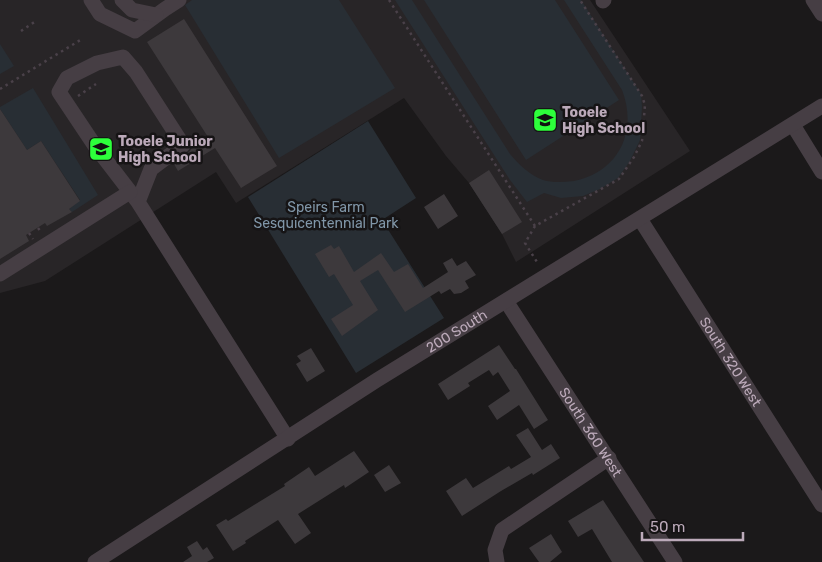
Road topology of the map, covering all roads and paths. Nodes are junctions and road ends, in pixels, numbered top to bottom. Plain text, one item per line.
1 (91, 0) edge
2 (122, 0) edge
3 (179, 0) edge
4 (390, 0) edge
5 (580, 0) edge
6 (813, 0) edge
7 (822, 14) edge
8 (156, 15) junction
9 (36, 21) dead end
10 (21, 31) dead end
11 (82, 39) dead end
12 (96, 84) dead end
13 (0, 88) edge
14 (78, 96) dead end
15 (822, 106) edge
16 (793, 125) junction
17 (140, 152) dead end
18 (122, 164) dead end
19 (822, 172) edge
20 (134, 197) junction
21 (640, 218) junction
22 (535, 226) junction
23 (537, 262) dead end
24 (0, 274) edge
25 (506, 301) junction
26 (288, 439) junction
27 (609, 458) junction
28 (822, 505) edge
29 (95, 562) edge
30 (497, 562) edge
31 (675, 562) edge

1 - 8 street
2 - 8 street
3 - 8 street
4 - 22 path
5 - 22 path
6 - 7 street
9 - 10 path
11 - 13 path
12 - 14 path
15 - 16 street, 200 South
16 - 19 street
16 - 21 street, 200 South
17 - 18 path
20 - 20 street
20 - 24 street
20 - 26 street
21 - 25 street, 200 South
21 - 28 street, South 320 West
22 - 23 path
25 - 26 street, 200 South
25 - 27 street, South 360 West
26 - 29 street, 200 South
27 - 30 street
27 - 31 street, South 360 West

